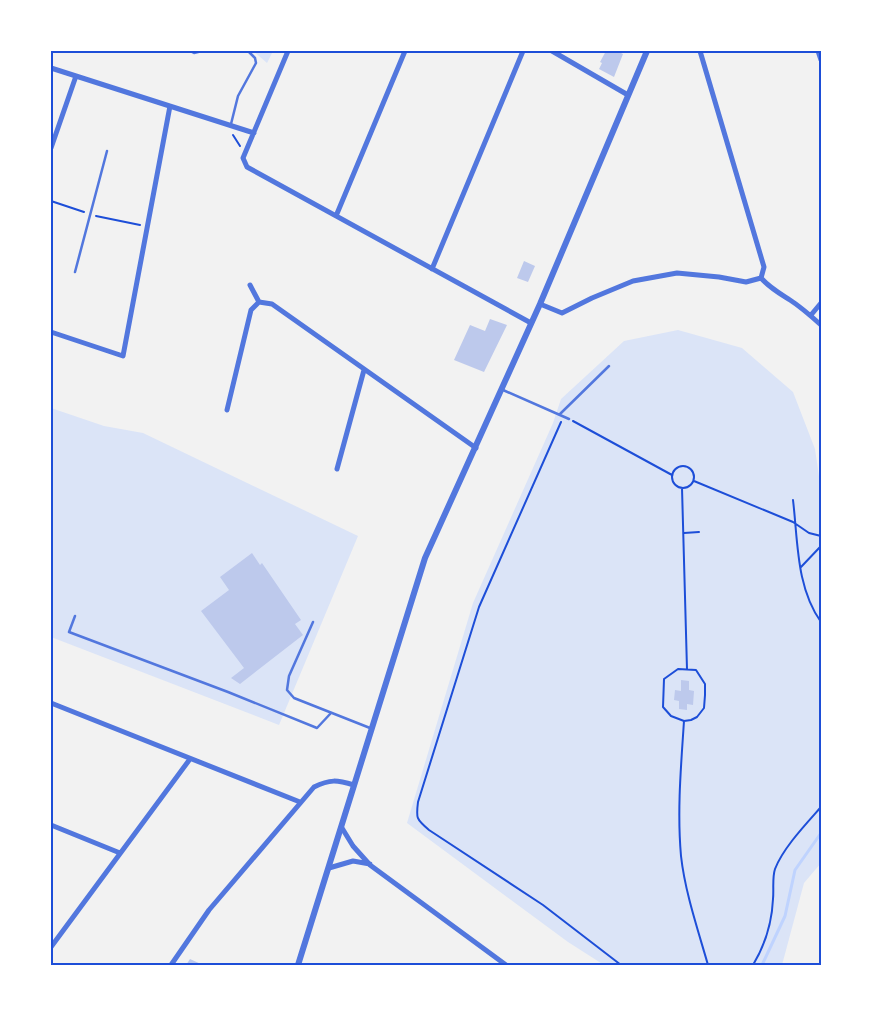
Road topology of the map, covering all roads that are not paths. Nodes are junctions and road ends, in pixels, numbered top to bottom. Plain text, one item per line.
1 (190, 51) edge
2 (202, 51) edge
3 (248, 51) edge
4 (288, 51) edge
5 (405, 51) edge
6 (523, 51) edge
7 (552, 51) edge
8 (647, 51) edge
9 (700, 51) edge
10 (818, 51) edge
11 (821, 60) edge
12 (51, 68) edge
13 (76, 76) junction
14 (628, 95) junction
15 (170, 106) junction
16 (229, 125) junction
17 (254, 133) junction
18 (51, 148) edge
19 (106, 151) dead end
20 (336, 216) junction
21 (432, 269) junction
22 (76, 272) dead end
23 (761, 278) junction
24 (250, 285) dead end
25 (259, 302) junction
26 (821, 303) edge
27 (540, 304) junction
28 (811, 315) junction
29 (532, 324) junction
30 (821, 325) edge
31 (51, 332) edge
32 (610, 366) dead end
33 (364, 370) junction
34 (502, 390) junction
35 (227, 410) dead end
36 (560, 414) junction
37 (569, 419) road end
38 (476, 448) junction
39 (337, 469) dead end
40 (76, 616) dead end
41 (313, 622) dead end
42 (51, 703) edge
43 (331, 713) junction
44 (372, 728) junction
45 (190, 759) junction
46 (354, 785) junction
47 (300, 802) junction
48 (51, 825) edge
49 (342, 828) junction
50 (120, 853) junction
51 (370, 864) junction
52 (328, 868) junction
53 (52, 945) edge
54 (171, 965) edge
55 (298, 965) edge
56 (506, 965) edge

1 - 2 lane
3 - 16 lane
4 - 17 street
5 - 20 street
6 - 21 street
7 - 14 street
8 - 14 street
9 - 23 street
10 - 11 street
12 - 13 street
13 - 15 street
13 - 18 street
14 - 27 street
15 - 16 street
15 - 31 street
16 - 17 street
17 - 20 street
19 - 22 lane
20 - 21 street
21 - 29 street
23 - 27 street
23 - 28 street
24 - 25 street
25 - 33 street
25 - 35 street
26 - 28 street
27 - 29 street
28 - 30 street
29 - 34 street
32 - 36 lane
33 - 38 street
33 - 39 street
34 - 36 lane
34 - 38 street
36 - 37 lane
38 - 44 street
40 - 43 lane
41 - 43 lane
42 - 45 street
43 - 44 lane
44 - 46 street
45 - 47 street
45 - 50 street
46 - 47 street
46 - 49 street
47 - 54 street
48 - 50 street
49 - 51 street
49 - 52 street
50 - 53 street
51 - 52 street
51 - 56 street
52 - 55 street

